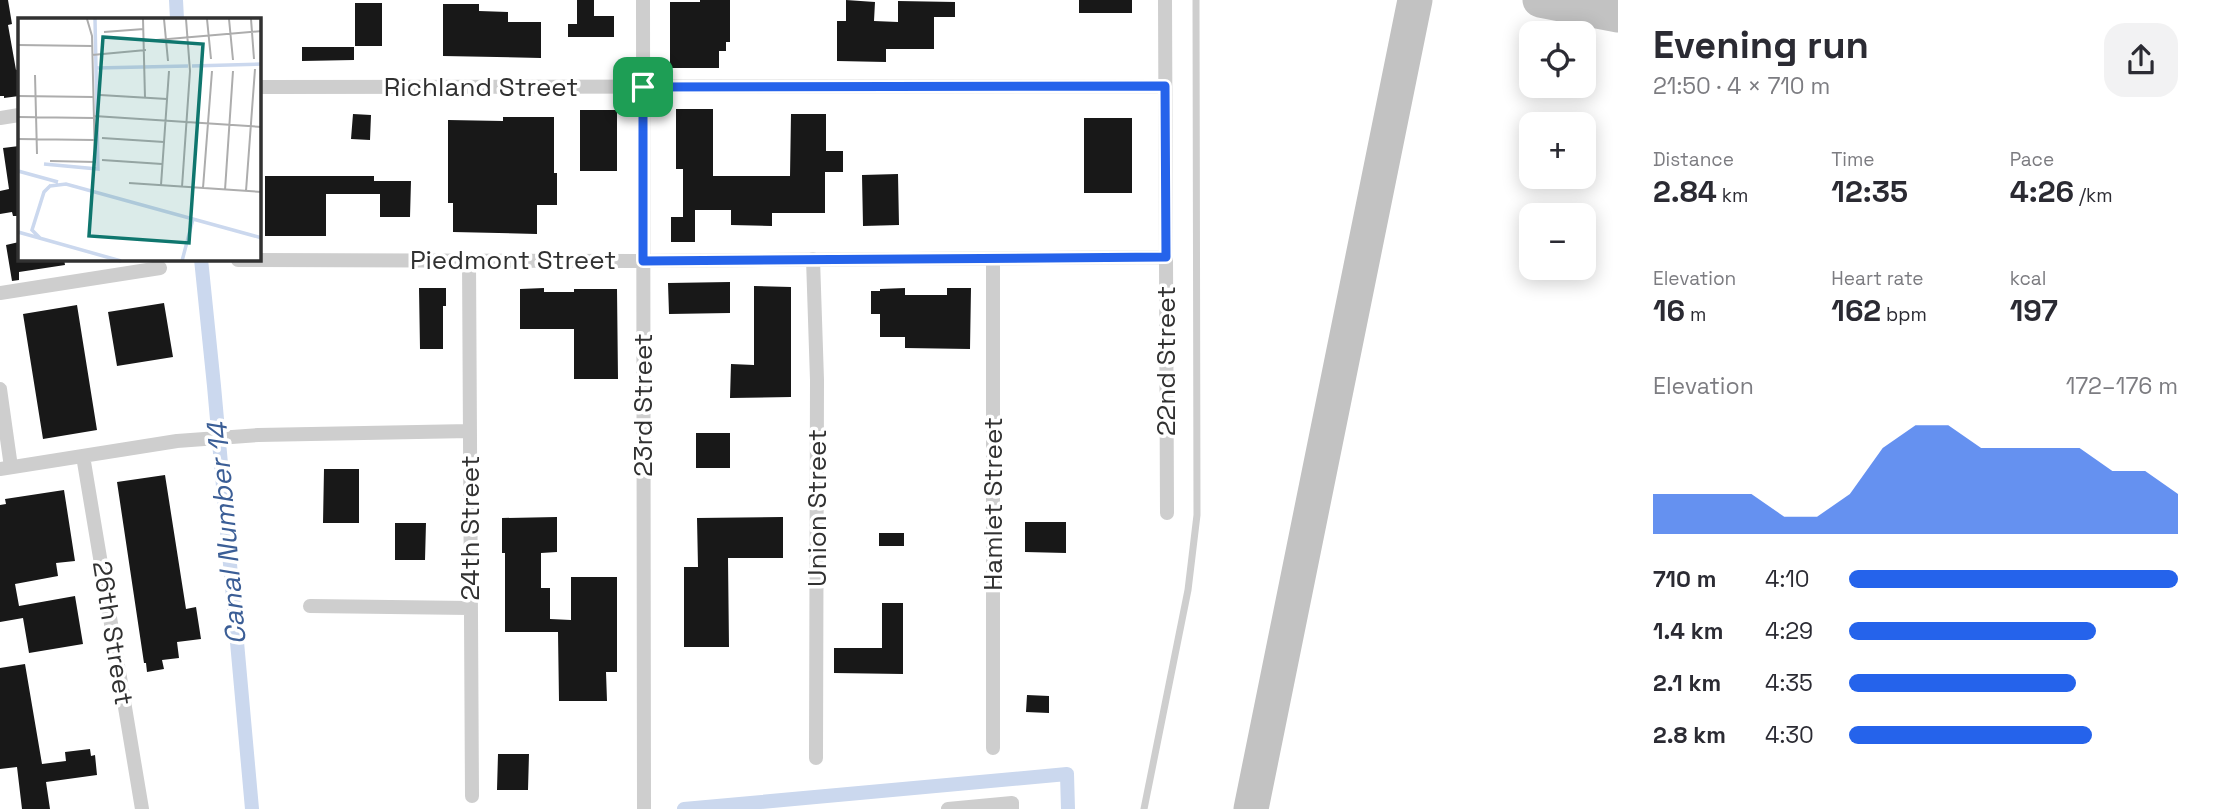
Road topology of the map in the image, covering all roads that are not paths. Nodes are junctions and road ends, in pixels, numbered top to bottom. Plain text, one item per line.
1 (643, 0) edge
2 (1165, 0) edge
3 (1196, 0) edge
4 (1165, 86) junction
5 (261, 87) edge
6 (643, 87) junction
7 (18, 115) edge
8 (0, 118) edge
9 (1166, 257) junction
10 (813, 259) junction
11 (993, 259) junction
12 (261, 260) edge
13 (469, 260) junction
14 (643, 261) junction
15 (160, 268) dead end
16 (0, 293) edge
17 (0, 389) edge
18 (470, 431) junction
19 (83, 456) junction
20 (5, 468) edge
21 (1167, 513) dead end
22 (310, 606) dead end
23 (470, 608) junction
24 (993, 748) dead end
25 (816, 758) dead end
26 (472, 796) dead end
27 (1012, 806) edge
28 (142, 809) edge
29 (644, 809) edge
30 (948, 809) edge
31 (1144, 809) edge

1 - 6 street, 23rd Street
2 - 4 street, 22nd Street
3 - 31 lane
4 - 6 street, Richland Street
4 - 9 street, 22nd Street
5 - 6 street, Richland Street
6 - 14 street, 23rd Street
7 - 8 street
9 - 11 street, Piedmont Street
9 - 21 street, 22nd Street
10 - 11 street, Piedmont Street
10 - 14 street, Piedmont Street
10 - 25 street, Union Street
11 - 24 street, Hamlet Street
12 - 13 street, Piedmont Street
13 - 14 street, Piedmont Street
13 - 18 street, 24th Street
14 - 29 street, 23rd Street
15 - 16 street
17 - 20 street
18 - 19 street
18 - 23 street, 24th Street
19 - 20 street
19 - 28 street, 26th Street
22 - 23 street
23 - 26 street, 24th Street
27 - 30 street

